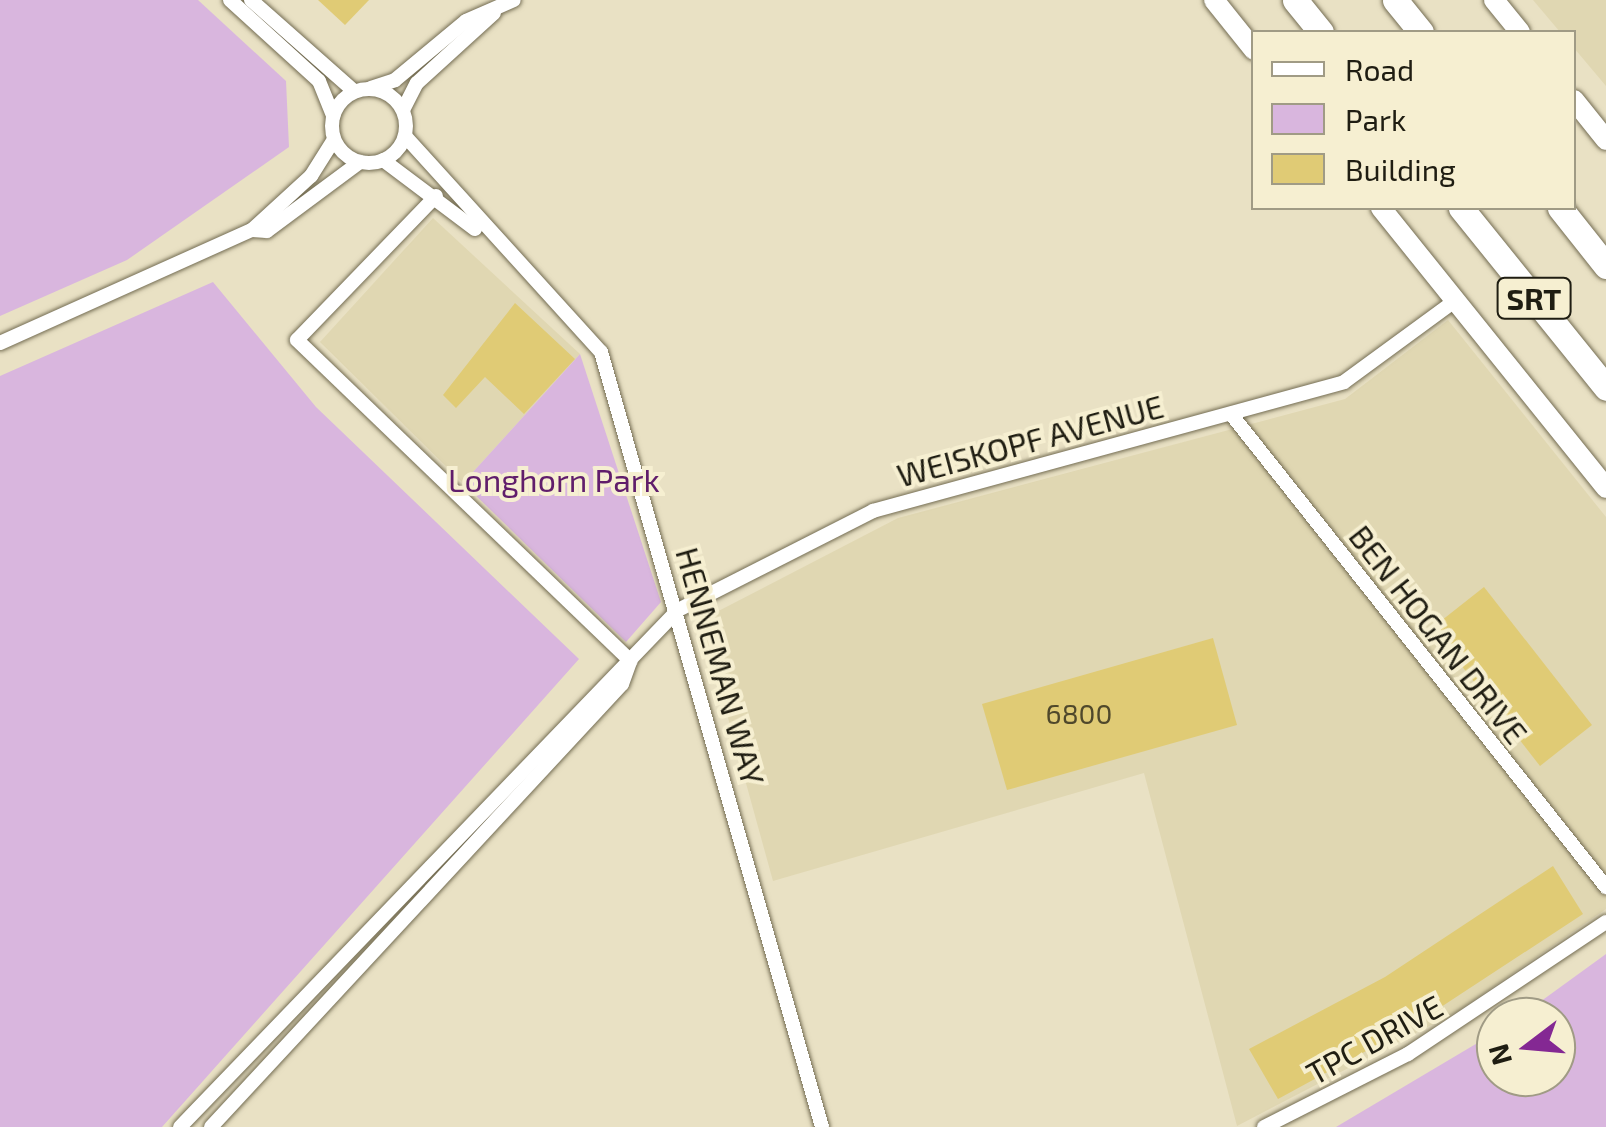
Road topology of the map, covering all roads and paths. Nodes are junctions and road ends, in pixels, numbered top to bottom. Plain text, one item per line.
1 (230, 0) edge
2 (251, 0) edge
3 (514, 0) edge
4 (1214, 0) edge
5 (1295, 0) edge
6 (1395, 0) edge
7 (1494, 0) edge
8 (498, 9) junction
9 (1319, 30) edge
10 (1418, 30) edge
11 (1518, 30) edge
12 (1251, 46) edge
13 (370, 88) junction
14 (354, 91) junction
15 (1576, 102) edge
16 (403, 110) junction
17 (333, 116) junction
18 (404, 136) junction
19 (1606, 140) edge
20 (333, 142) junction
21 (383, 160) junction
22 (360, 162) junction
23 (436, 196) junction
24 (1384, 210) edge
25 (1463, 210) edge
26 (1562, 210) edge
27 (252, 230) junction
28 (506, 256) junction
29 (1606, 266) edge
30 (1456, 300) junction
31 (0, 343) edge
32 (1606, 388) edge
33 (1231, 414) junction
34 (1606, 488) edge
35 (678, 610) junction
36 (630, 661) junction
37 (1606, 887) edge
38 (1606, 922) edge
39 (180, 1127) edge
40 (211, 1127) edge
41 (822, 1127) edge
42 (1264, 1127) edge

1 - 17 street
2 - 14 street
3 - 8 street
4 - 12 main road
5 - 9 highway
6 - 10 highway
7 - 11 main road
8 - 13 street
8 - 16 street
13 - 14 street
13 - 16 street
14 - 17 street
15 - 19 main road
16 - 18 street
17 - 20 street
18 - 21 street
18 - 28 street, HENNEMAN WAY
20 - 22 street
20 - 27 street
21 - 22 street
21 - 23 street, HENNEMAN WAY
22 - 27 street
23 - 28 street, HENNEMAN WAY
23 - 36 street
24 - 30 main road
25 - 32 highway, SRT
26 - 29 highway, SRT
27 - 31 street
28 - 35 street, HENNEMAN WAY
30 - 33 street, WEISKOPF AVENUE
30 - 34 main road
33 - 35 street, WEISKOPF AVENUE
33 - 37 street, BEN HOGAN DRIVE
35 - 36 street, WEISKOPF AVENUE
35 - 41 street, HENNEMAN WAY
36 - 39 street
36 - 40 street
38 - 42 street, TPC DRIVE

